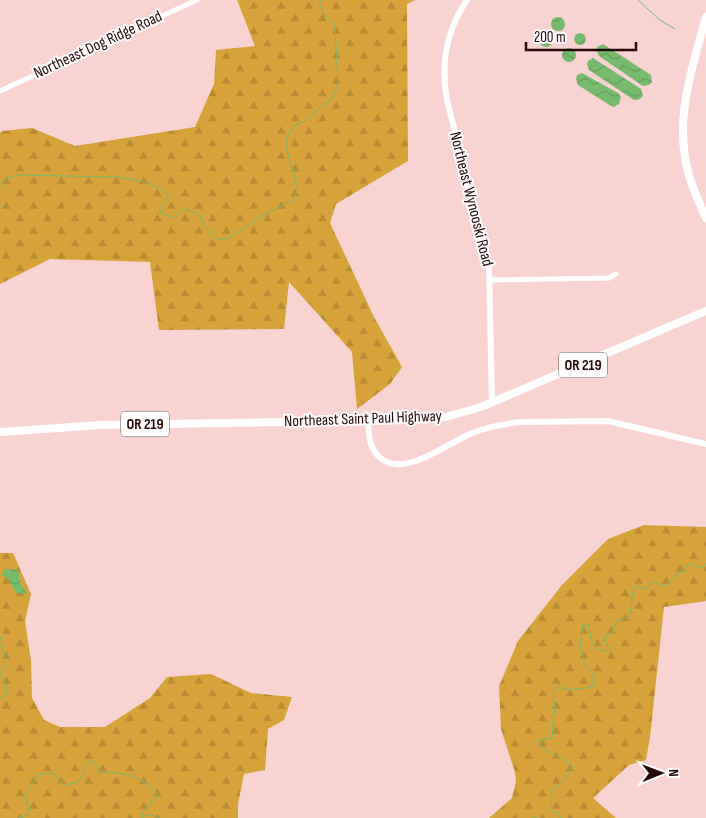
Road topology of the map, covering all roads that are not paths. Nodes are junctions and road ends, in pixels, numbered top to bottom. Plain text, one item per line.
1 (197, 0) edge
2 (466, 0) edge
3 (706, 16) edge
4 (0, 91) edge
5 (706, 218) edge
6 (616, 274) dead end
7 (489, 280) junction
8 (706, 312) edge
9 (492, 403) junction
10 (368, 421) junction
11 (0, 432) edge
12 (706, 444) edge

1 - 4 street, Northeast Dog Ridge Road
2 - 7 main road, Northeast Wynooski Road
3 - 5 highway
6 - 7 street
7 - 9 main road, Northeast Wynooski Road
8 - 9 highway, Northeast Saint Paul Highway / OR 219
9 - 10 highway, Northeast Saint Paul Highway / OR 219
10 - 11 highway, Northeast Saint Paul Highway / OR 219
10 - 12 main road

